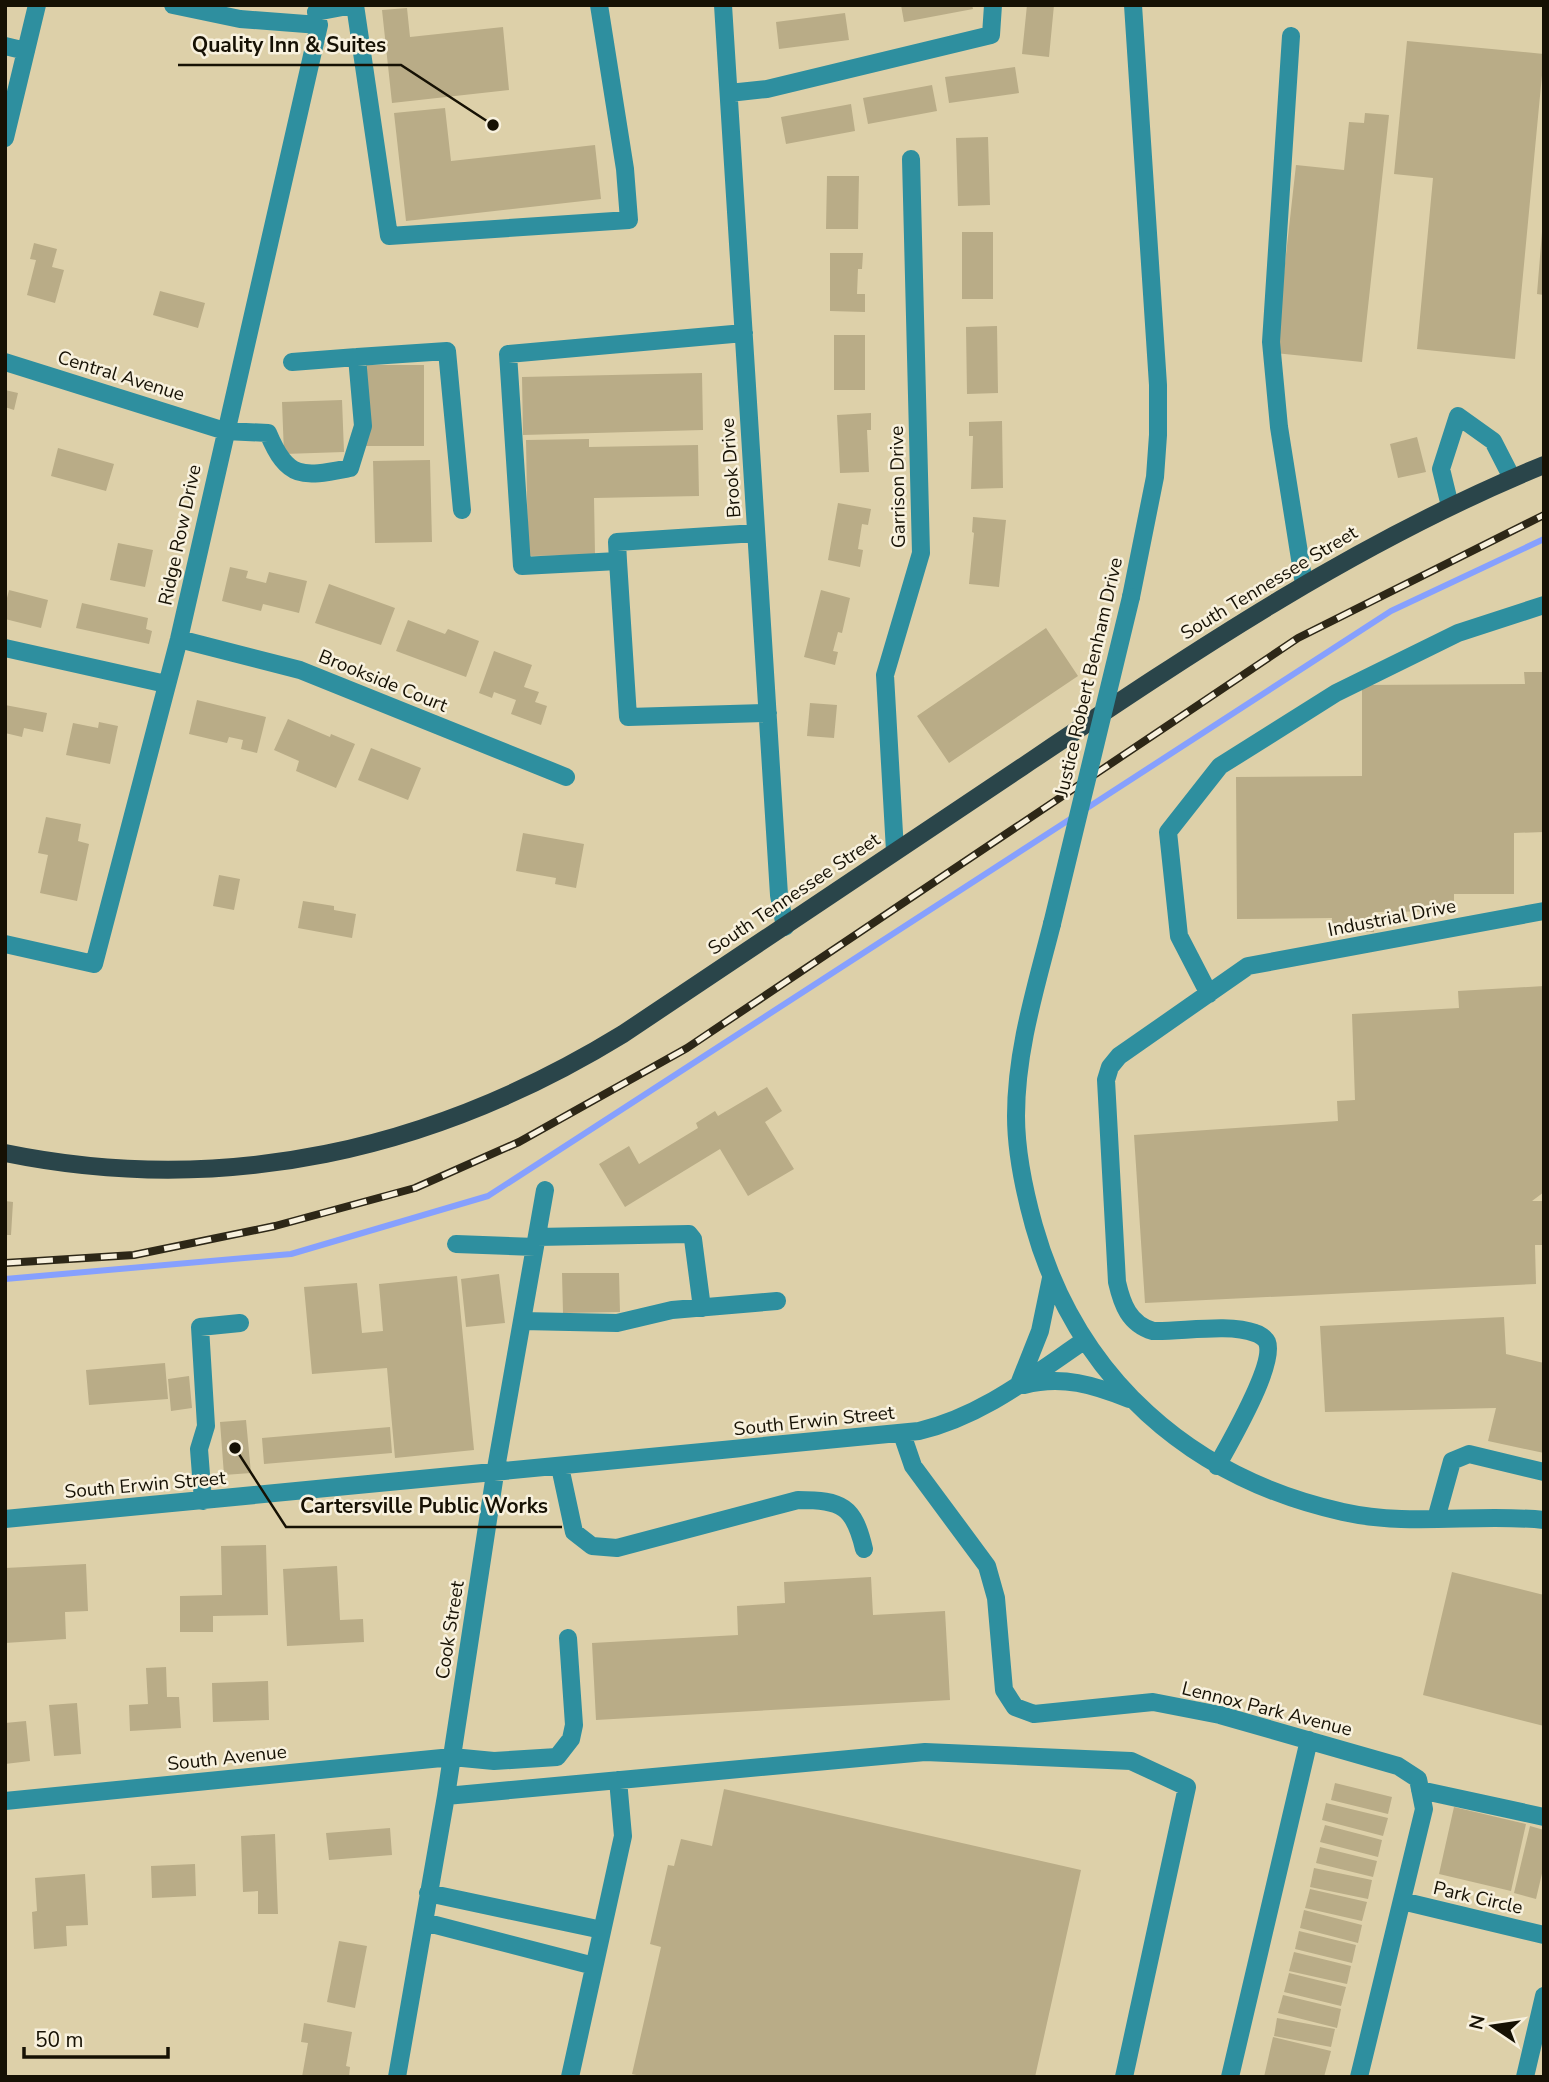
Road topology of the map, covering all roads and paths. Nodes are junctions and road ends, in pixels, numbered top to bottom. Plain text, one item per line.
1 (37, 5) edge
2 (173, 5) edge
3 (354, 5) edge
4 (598, 5) edge
5 (723, 5) edge
6 (993, 5) edge
7 (1133, 5) edge
8 (319, 25) junction
9 (1291, 36) dead end
10 (5, 46) edge
11 (26, 51) junction
12 (729, 93) junction
13 (5, 138) edge
14 (911, 159) dead end
15 (744, 332) junction
16 (358, 357) junction
17 (5, 362) edge
18 (292, 362) dead end
19 (225, 431) junction
20 (1544, 465) edge
21 (1512, 478) junction
22 (1450, 506) junction
23 (462, 510) dead end
24 (756, 533) junction
25 (618, 561) junction
26 (1304, 584) junction
27 (1544, 605) edge
28 (179, 639) junction
29 (5, 648) edge
30 (166, 684) junction
31 (768, 713) junction
32 (566, 777) dead end
33 (895, 851) junction
34 (1544, 911) edge
35 (785, 927) junction
36 (5, 944) edge
37 (1209, 994) junction
38 (5, 1153) edge
39 (545, 1190) dead end
40 (536, 1242) junction
41 (456, 1244) dead end
42 (1051, 1278) junction
43 (777, 1301) dead end
44 (702, 1308) junction
45 (522, 1321) junction
46 (240, 1323) dead end
47 (1085, 1340) junction
48 (1018, 1385) junction
49 (1136, 1402) junction
50 (902, 1434) junction
51 (1217, 1466) junction
52 (560, 1467) junction
53 (1544, 1472) edge
54 (495, 1474) junction
55 (203, 1501) junction
56 (5, 1519) edge
57 (1436, 1519) junction
58 (1544, 1520) edge
59 (864, 1549) dead end
60 (568, 1638) dead end
61 (1309, 1740) junction
62 (452, 1758) junction
63 (618, 1780) junction
64 (1420, 1790) junction
65 (446, 1796) junction
66 (5, 1801) edge
67 (1544, 1817) edge
68 (428, 1893) junction
69 (1402, 1901) junction
70 (424, 1922) junction
71 (602, 1930) junction
72 (1544, 1935) edge
73 (593, 1966) junction
74 (1544, 1996) edge
75 (397, 2077) edge
76 (570, 2077) edge
77 (1124, 2077) edge
78 (1230, 2077) edge
79 (1359, 2077) edge
80 (1525, 2077) edge

1 - 11 street
2 - 8 street
3 - 4 street
3 - 8 street
5 - 12 street, Brook Drive
6 - 12 street
7 - 42 street, Justice Robert Benham Drive, bridge
8 - 19 street, Ridge Row Drive
9 - 26 street
10 - 11 street
11 - 13 street
12 - 15 street, Brook Drive
14 - 33 street, Garrison Drive
15 - 24 street, Brook Drive
15 - 25 street
16 - 18 street
16 - 19 street, Central Avenue
16 - 23 street
17 - 19 street, Central Avenue
19 - 28 street, Ridge Row Drive
20 - 21 main road, South Tennessee Street
21 - 22 main road, South Tennessee Street
21 - 22 street
22 - 26 main road, South Tennessee Street
24 - 25 street
24 - 31 street, Brook Drive
25 - 31 street
26 - 33 main road, South Tennessee Street
27 - 37 street
28 - 30 street, Ridge Row Drive
28 - 32 street, Brookside Court
29 - 30 street
30 - 36 street, Ridge Row Drive
31 - 35 street, Brook Drive
33 - 35 main road, South Tennessee Street
34 - 37 street, Industrial Drive
35 - 38 main road, South Tennessee Street
37 - 51 street
39 - 40 street, Cook Street
40 - 41 street
40 - 44 street
40 - 45 street, Cook Street
42 - 47 street, Justice Robert Benham Drive
42 - 48 street
43 - 44 street
44 - 45 street
45 - 54 street, Cook Street
46 - 55 street
47 - 48 street, South Erwin Street
47 - 49 street
48 - 49 street
48 - 50 street, South Erwin Street
49 - 51 street
50 - 52 street, South Erwin Street
50 - 61 street, Lennox Park Avenue
51 - 57 street
52 - 54 street, South Erwin Street
52 - 59 street
53 - 57 street
54 - 55 street, South Erwin Street
54 - 62 street, Cook Street
55 - 56 street, South Erwin Street
57 - 58 street
60 - 62 street, South Avenue
61 - 64 street, Lennox Park Avenue
61 - 78 street
62 - 65 street, Cook Street
62 - 66 street, South Avenue
63 - 65 street
63 - 71 street
63 - 77 street
64 - 67 street
64 - 69 street
65 - 68 street, Cook Street
68 - 70 street, Cook Street
68 - 71 street
69 - 72 street, Park Circle
69 - 79 street
70 - 73 street
70 - 75 street, Cook Street
71 - 73 street
73 - 76 street
74 - 80 street

